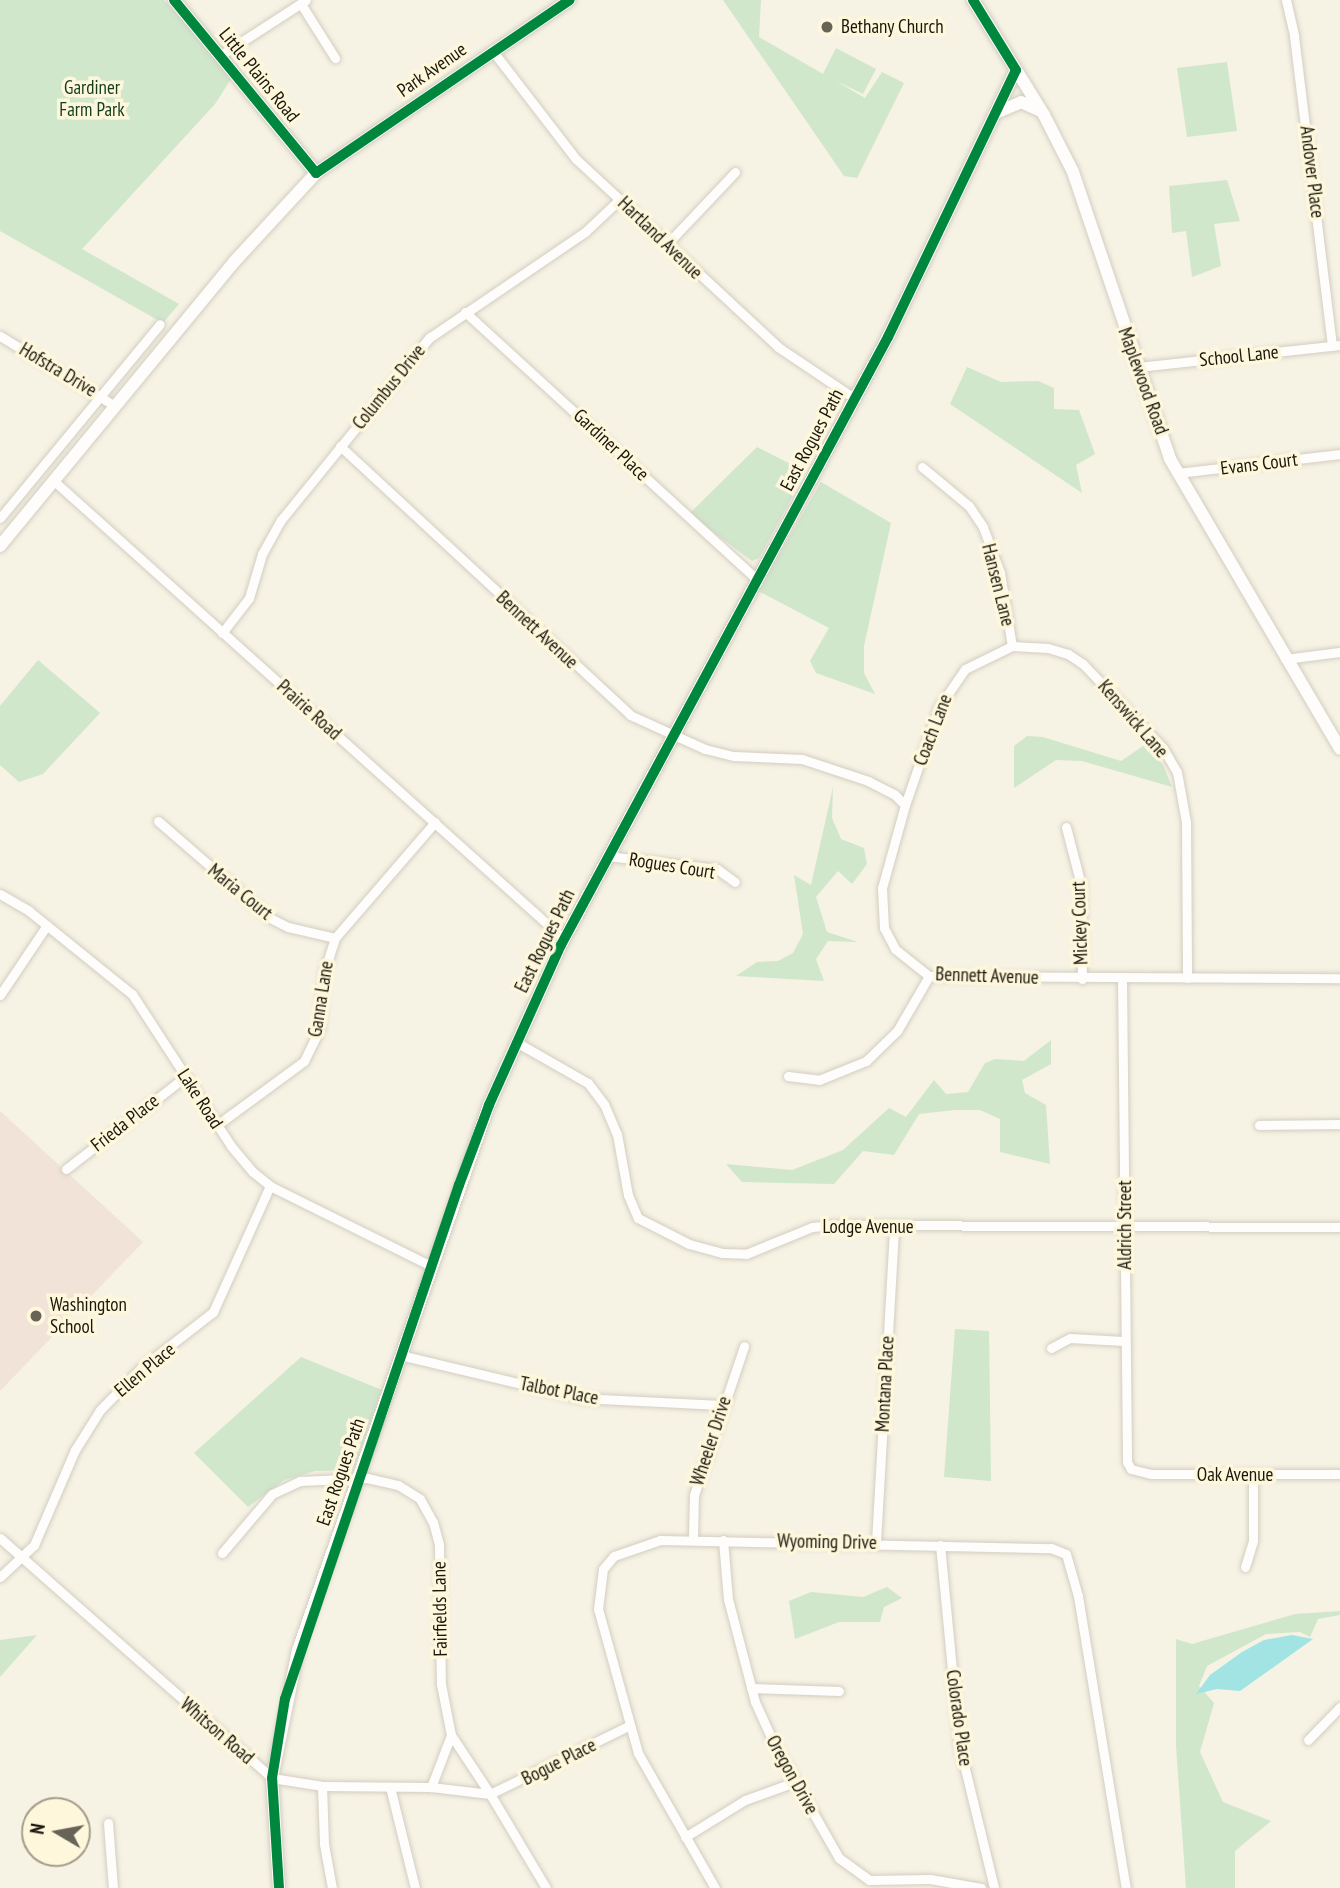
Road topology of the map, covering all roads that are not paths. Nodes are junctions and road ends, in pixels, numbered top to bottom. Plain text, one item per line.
1 (174, 0) edge
2 (569, 0) edge
3 (973, 0) edge
4 (1286, 0) edge
5 (303, 2) edge
6 (492, 50) junction
7 (221, 55) junction
8 (335, 58) dead end
9 (1016, 70) junction
10 (995, 114) junction
11 (1044, 115) junction
12 (735, 172) dead end
13 (316, 173) junction
14 (620, 199) junction
15 (667, 244) junction
16 (465, 312) junction
17 (160, 324) dead end
18 (0, 336) edge
19 (1336, 345) edge
20 (1138, 367) junction
21 (100, 394) junction
22 (854, 398) junction
23 (115, 406) junction
24 (340, 446) junction
25 (1340, 454) edge
26 (922, 467) dead end
27 (1178, 473) junction
28 (54, 481) junction
29 (0, 517) edge
30 (0, 546) edge
31 (756, 579) junction
32 (222, 633) junction
33 (1012, 646) junction
34 (1340, 652) edge
35 (1285, 659) junction
36 (671, 736) junction
37 (1340, 749) edge
38 (905, 805) junction
39 (158, 821) dead end
40 (435, 822) junction
41 (1066, 827) dead end
42 (607, 856) junction
43 (735, 882) dead end
44 (0, 894) edge
45 (47, 925) junction
46 (335, 938) junction
47 (564, 939) junction
48 (929, 976) junction
49 (1187, 978) junction
50 (1340, 978) edge
51 (1082, 979) junction
52 (1122, 979) junction
53 (0, 995) edge
54 (516, 1042) junction
55 (788, 1076) dead end
56 (185, 1077) junction
57 (1340, 1124) edge
58 (217, 1125) junction
59 (1259, 1125) dead end
60 (66, 1169) dead end
61 (270, 1186) junction
62 (1126, 1226) junction
63 (894, 1227) junction
64 (1340, 1227) edge
65 (431, 1266) junction
66 (1123, 1341) junction
67 (744, 1346) dead end
68 (1051, 1348) dead end
69 (400, 1355) junction
70 (721, 1405) junction
71 (1131, 1469) joint
72 (1340, 1474) edge
73 (1253, 1475) junction
74 (357, 1478) junction
75 (0, 1538) edge
76 (694, 1538) junction
77 (723, 1540) junction
78 (876, 1542) junction
79 (940, 1545) junction
80 (222, 1553) dead end
81 (23, 1558) junction
82 (1245, 1567) dead end
83 (0, 1577) edge
84 (751, 1688) junction
85 (839, 1691) dead end
86 (1340, 1707) edge
87 (628, 1726) junction
88 (451, 1735) junction
89 (1308, 1740) dead end
90 (272, 1778) junction
91 (795, 1782) junction
92 (322, 1786) junction
93 (390, 1787) junction
94 (431, 1787) junction
95 (490, 1794) junction
96 (108, 1823) dead end
97 (685, 1837) junction
98 (113, 1888) edge
99 (279, 1888) edge
100 (332, 1888) edge
101 (415, 1888) edge
102 (547, 1888) edge
103 (715, 1888) edge
104 (981, 1888) edge
105 (994, 1888) edge
106 (1126, 1888) edge

1 - 7 street, Little Plains Road
2 - 6 street, Park Avenue
3 - 9 street, Maplewood Road
4 - 19 street, Andover Place
5 - 7 street
5 - 8 street
6 - 13 street, Park Avenue
6 - 14 street, Hartland Avenue
7 - 13 street, Little Plains Road
9 - 10 street, East Rogues Path
9 - 11 street, Maplewood Road
10 - 11 street
10 - 22 street, East Rogues Path
11 - 20 street, Maplewood Road
12 - 15 street
13 - 23 street, Park Avenue
14 - 15 street, Hartland Avenue
14 - 16 street, Columbus Drive
15 - 22 street, Hartland Avenue
16 - 24 street, Columbus Drive
16 - 31 street, Gardiner Place
17 - 21 street
18 - 21 street, Hofstra Drive
19 - 20 street, School Lane
20 - 27 street, Maplewood Road
21 - 23 street, Hofstra Drive
21 - 29 street
22 - 31 street, East Rogues Path
23 - 28 street, Park Avenue
24 - 32 street, Columbus Drive
24 - 36 street, Bennett Avenue
25 - 27 street, Evans Court
26 - 33 street, Hansen Lane
27 - 35 street, Maplewood Road
28 - 30 street, Park Avenue
28 - 32 street, Prairie Road
31 - 36 street, East Rogues Path
32 - 40 street, Prairie Road
33 - 38 street, Coach Lane
33 - 49 street, Kenswick Lane
34 - 35 street
35 - 37 street, Maplewood Road
36 - 38 street, Bennett Avenue
36 - 42 street, East Rogues Path
38 - 48 street, Bennett Avenue
39 - 46 street, Maria Court
40 - 46 street, Ganna Lane
40 - 47 street, Prairie Road
41 - 51 street, Mickey Court
42 - 43 street, Rogues Court
42 - 47 street, East Rogues Path
44 - 45 street, Lake Road
45 - 53 street
45 - 56 street, Lake Road
46 - 58 street, Ganna Lane
47 - 54 street, East Rogues Path
48 - 51 street, Bennett Avenue
48 - 55 street
49 - 50 street, Bennett Avenue
49 - 52 street, Bennett Avenue
51 - 52 street, Bennett Avenue
52 - 62 street, Aldrich Street
54 - 63 street, Lodge Avenue
54 - 65 street, East Rogues Path
56 - 58 street, Lake Road
56 - 60 street, Frieda Place
57 - 59 street
58 - 61 street, Lake Road
61 - 65 street, Lake Road
61 - 81 street, Ellen Place
62 - 63 street, Lodge Avenue
62 - 64 street, Lodge Avenue
62 - 66 street, Aldrich Street
63 - 78 street, Montana Place
65 - 69 street, East Rogues Path
66 - 68 street
66 - 71 street, Aldrich Street
67 - 70 street, Wheeler Drive
69 - 70 street, Talbot Place
69 - 74 street, East Rogues Path
70 - 76 street, Wheeler Drive
71 - 73 street, Oak Avenue
72 - 73 street, Oak Avenue
73 - 82 street
74 - 80 street, Fairfields Lane
74 - 88 street, Fairfields Lane
74 - 90 street, East Rogues Path
75 - 81 street, Whitson Road
76 - 77 street, Wyoming Drive
76 - 87 street, Wyoming Drive
77 - 78 street, Wyoming Drive
77 - 84 street, Oregon Drive
78 - 79 street, Wyoming Drive
79 - 105 street, Colorado Place
79 - 106 street, Wyoming Drive
81 - 83 street, Ellen Place
81 - 90 street, Whitson Road
84 - 85 street
84 - 91 street, Oregon Drive
86 - 89 street
87 - 95 street, Bogue Place
87 - 97 street, Wyoming Drive
88 - 94 street
88 - 95 street
90 - 92 street, Whitson Road
90 - 99 street, East Rogues Path
91 - 97 street
91 - 104 street, Oregon Drive
92 - 93 street, Whitson Road
92 - 100 street
93 - 94 street, Whitson Road
93 - 101 street
94 - 95 street, Whitson Road
95 - 102 street
96 - 98 street
97 - 103 street, Wyoming Drive

